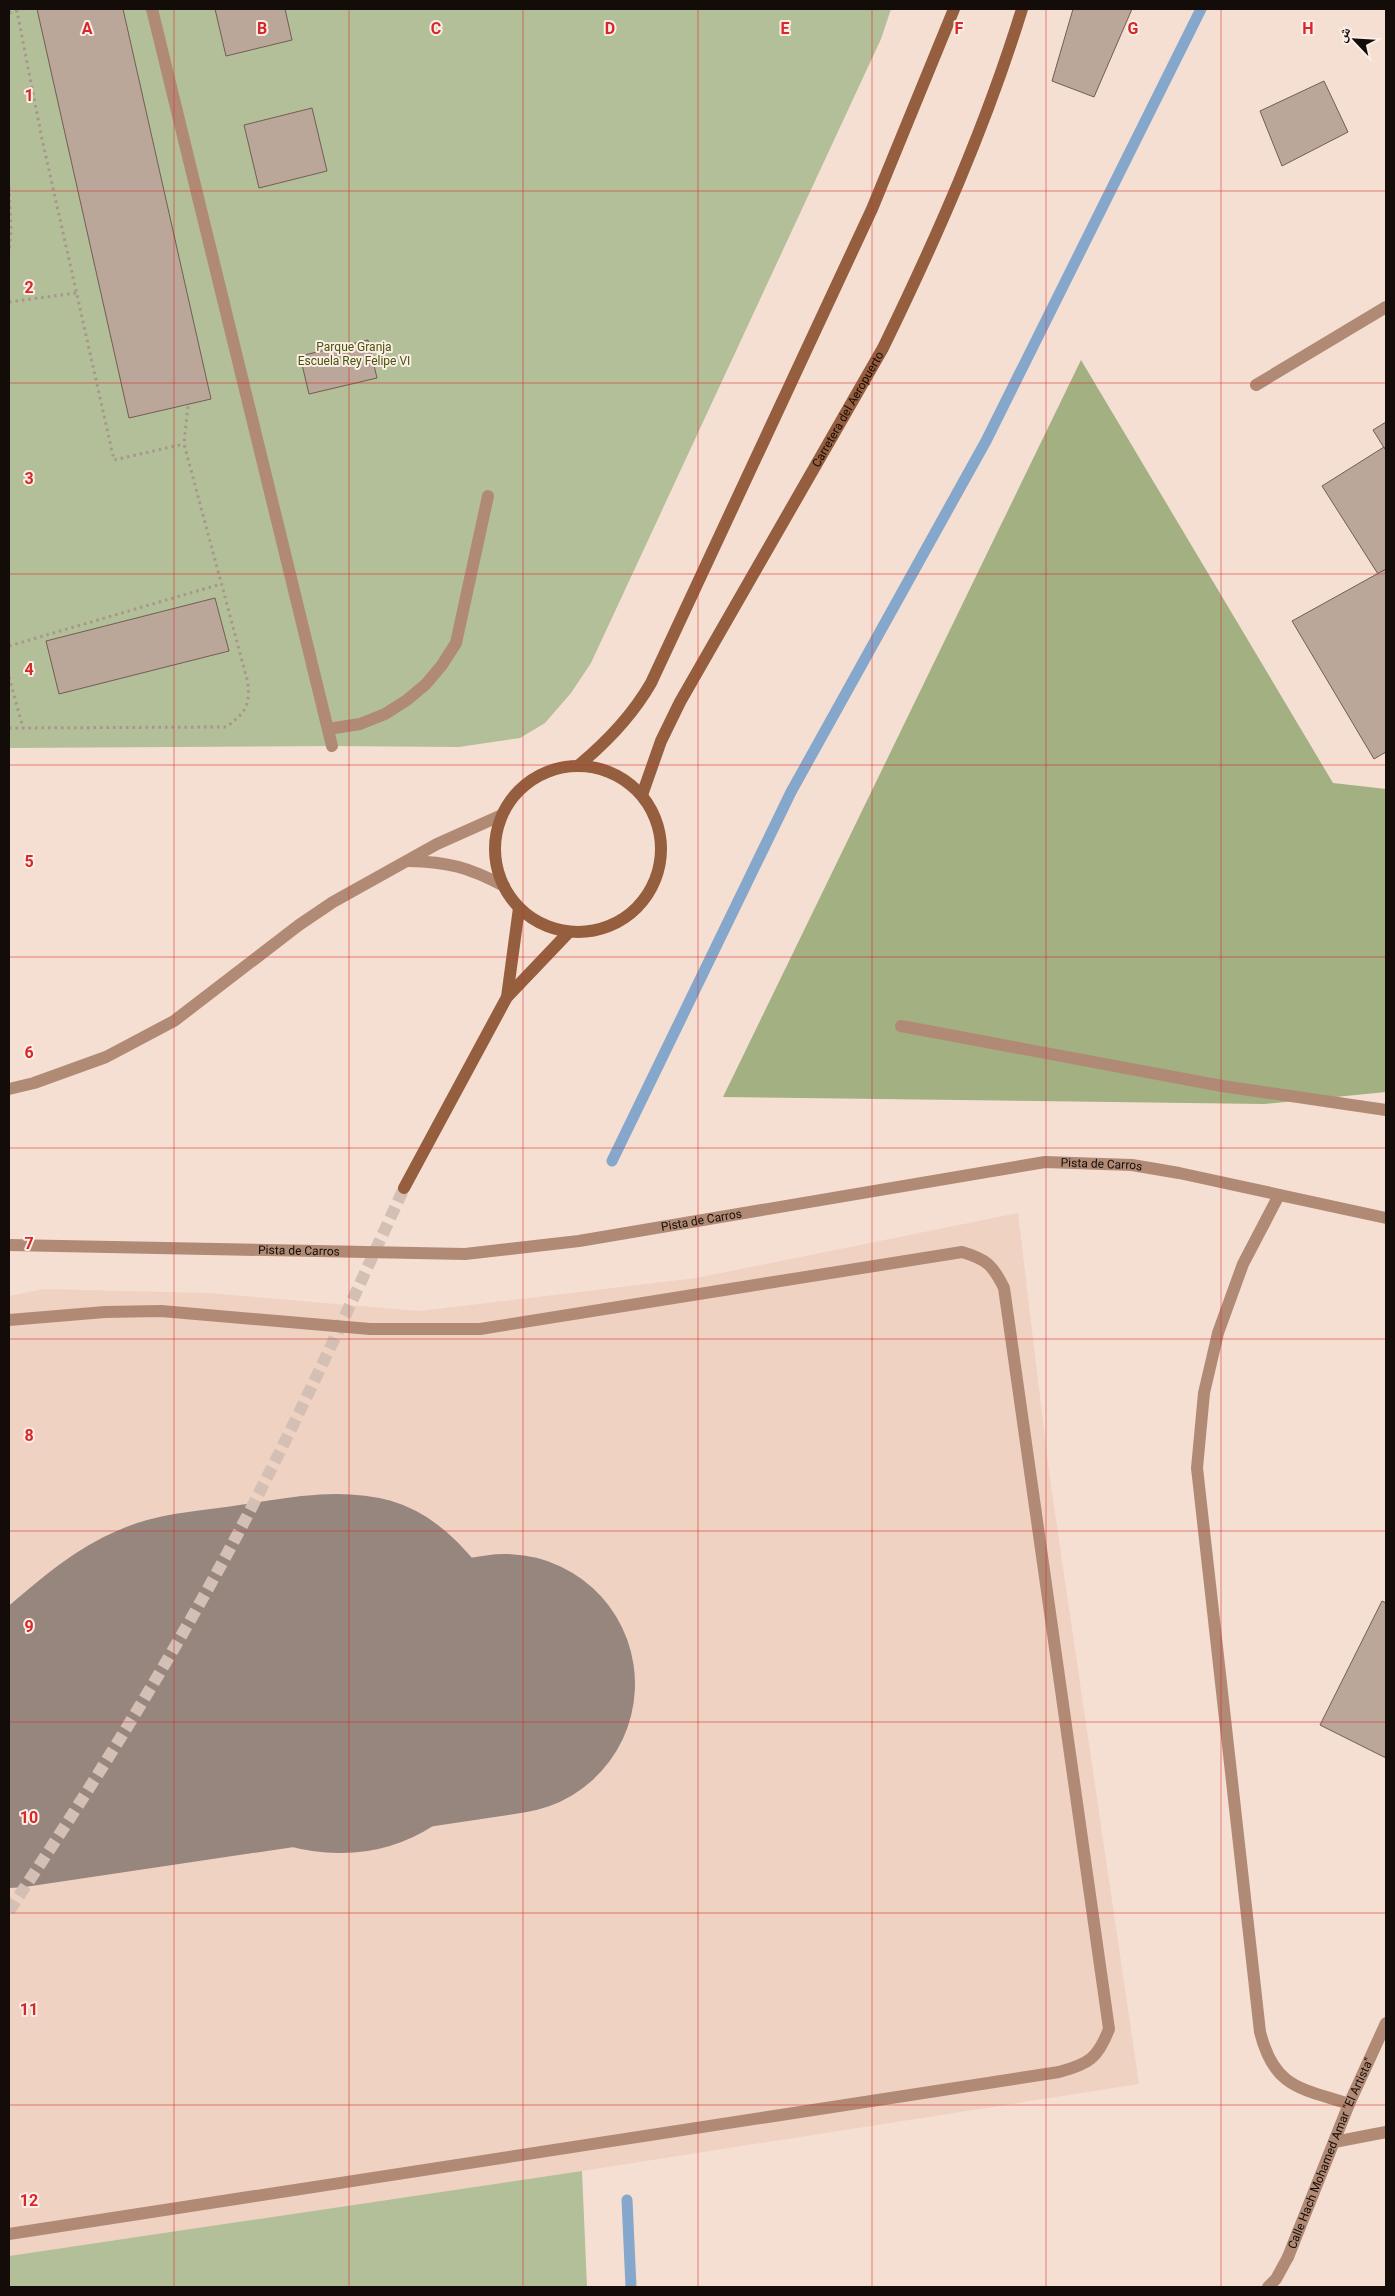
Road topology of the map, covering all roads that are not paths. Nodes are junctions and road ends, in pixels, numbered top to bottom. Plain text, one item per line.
1 (152, 9) edge
2 (954, 9) edge
3 (1022, 9) edge
4 (1386, 307) edge
5 (1256, 385) dead end
6 (488, 496) dead end
7 (328, 729) junction
8 (332, 746) dead end
9 (578, 764) junction
10 (642, 795) junction
11 (502, 815) junction
12 (406, 861) junction
13 (504, 886) junction
14 (520, 908) junction
15 (569, 932) junction
16 (507, 997) junction
17 (902, 1026) dead end
18 (9, 1089) edge
19 (1386, 1110) edge
20 (404, 1188) tunnel mouth
21 (1279, 1195) junction
22 (1386, 1218) edge
23 (9, 1245) edge
24 (9, 1320) edge
25 (1386, 2023) edge
26 (1349, 2104) junction
27 (1386, 2132) edge
28 (1334, 2142) junction
29 (9, 2234) edge
30 (1268, 2287) edge

1 - 7 street
2 - 9 main road
3 - 10 main road, Carretera del Aeropuerto
4 - 5 street
6 - 7 street
7 - 8 street
9 - 10 main road
9 - 11 main road
10 - 15 main road
11 - 12 street
11 - 13 main road
12 - 13 street
12 - 18 street
13 - 14 main road
14 - 15 main road
14 - 16 main road
15 - 16 main road
16 - 20 main road
17 - 19 street
21 - 22 street, Pista de Carros
21 - 23 street, Pista de Carros
21 - 26 street
24 - 29 street
25 - 26 street, Calle Hach Mohamed Amar "El Artista"
26 - 28 street, Calle Hach Mohamed Amar "El Artista"
27 - 28 street
28 - 30 street, Calle Hach Mohamed Amar "El Artista"

